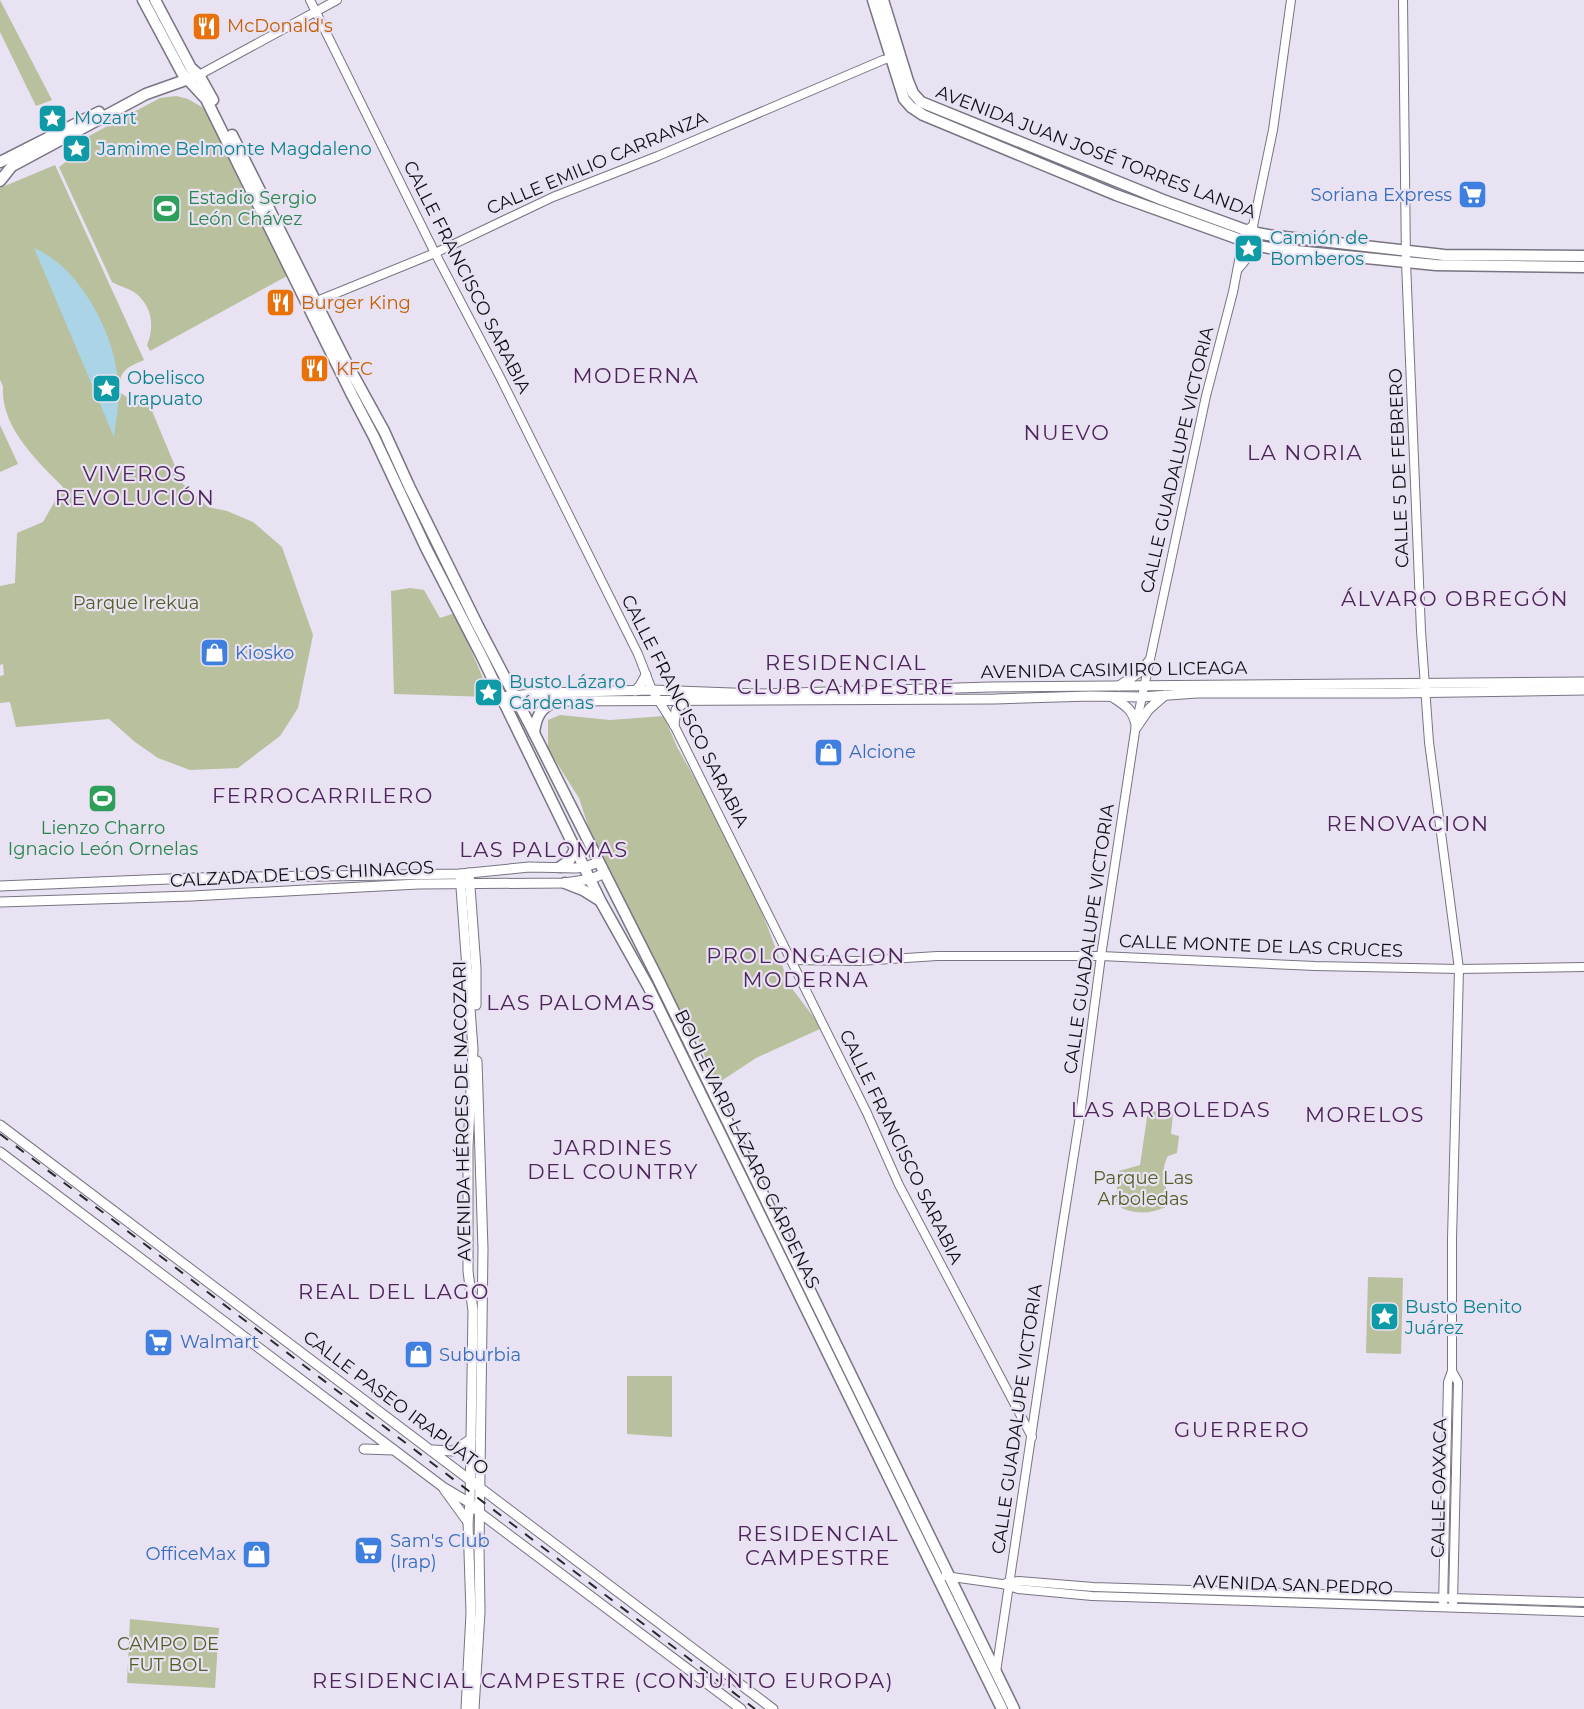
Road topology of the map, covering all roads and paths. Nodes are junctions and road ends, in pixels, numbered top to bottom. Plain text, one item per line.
1 (143, 0) edge
2 (155, 0) edge
3 (310, 0) edge
4 (337, 0) edge
5 (873, 0) edge
6 (883, 0) edge
7 (1292, 0) edge
8 (1403, 0) edge
9 (316, 12) junction
10 (895, 56) junction
11 (190, 74) junction
12 (146, 94) junction
13 (206, 99) junction
14 (0, 162) edge
15 (0, 179) edge
16 (1249, 232) junction
17 (1254, 245) junction
18 (435, 254) junction
19 (1406, 256) junction
20 (1584, 256) edge
21 (1584, 267) edge
22 (1238, 270) junction
23 (312, 303) junction
24 (1149, 661) junction
25 (646, 675) junction
26 (1584, 682) edge
27 (1425, 688) junction
28 (652, 690) junction
29 (1584, 690) edge
30 (634, 691) junction
31 (1113, 692) junction
32 (1142, 692) junction
33 (1165, 695) junction
34 (515, 699) junction
35 (687, 699) junction
36 (503, 700) junction
37 (659, 700) junction
38 (557, 701) junction
39 (674, 725) junction
40 (1136, 726) junction
41 (534, 733) junction
42 (576, 847) junction
43 (599, 862) junction
44 (560, 867) junction
45 (585, 867) junction
46 (605, 873) junction
47 (464, 878) junction
48 (591, 879) junction
49 (565, 883) junction
50 (57, 884) junction
51 (0, 886) edge
52 (58, 900) junction
53 (0, 902) edge
54 (601, 902) junction
55 (1101, 956) junction
56 (792, 960) junction
57 (1584, 967) edge
58 (1458, 969) junction
59 (0, 1125) edge
60 (0, 1152) edge
61 (1032, 1437) junction
62 (471, 1438) junction
63 (364, 1449) dead end
64 (394, 1450) junction
65 (431, 1450) junction
66 (470, 1479) junction
67 (443, 1487) junction
68 (480, 1487) junction
69 (470, 1503) junction
70 (480, 1513) junction
71 (468, 1522) junction
72 (468, 1550) junction
73 (935, 1575) junction
74 (949, 1576) junction
75 (1007, 1584) junction
76 (480, 1589) junction
77 (1584, 1602) edge
78 (1448, 1603) junction
79 (1584, 1612) edge
80 (996, 1672) junction
81 (993, 1689) junction
82 (466, 1709) edge
83 (474, 1709) edge
84 (741, 1709) edge
85 (773, 1709) edge
86 (1002, 1709) edge
87 (1014, 1709) edge

1 - 11 main road, BOULEVARD LÁZARO CÁRDENAS
2 - 11 main road, BOULEVARD LÁZARO CÁRDENAS
3 - 9 street, CALLE FRANCISCO SARABIA
4 - 9 street
5 - 10 main road, AVENIDA JUAN JOSÉ TORRES LANDA
6 - 10 main road, AVENIDA JUAN JOSÉ TORRES LANDA
7 - 16 street, CALLE GUADALUPE VICTORIA
8 - 19 street, CALLE 5 DE FEBRERO
9 - 11 street
9 - 18 street, CALLE FRANCISCO SARABIA
10 - 16 main road, AVENIDA JUAN JOSÉ TORRES LANDA
10 - 18 street, CALLE EMILIO CARRANZA
11 - 12 main road
11 - 13 main road, BOULEVARD LÁZARO CÁRDENAS
11 - 14 main road
11 - 23 main road, BOULEVARD LÁZARO CÁRDENAS
12 - 13 main road
12 - 15 main road
13 - 23 main road, BOULEVARD LÁZARO CÁRDENAS
16 - 17 main road, AVENIDA JUAN JOSÉ TORRES LANDA
16 - 19 main road, AVENIDA JUAN JOSÉ TORRES LANDA
16 - 22 street, CALLE GUADALUPE VICTORIA
17 - 19 main road, AVENIDA JUAN JOSÉ TORRES LANDA
17 - 22 street, CALLE GUADALUPE VICTORIA
18 - 23 street, CALLE EMILIO CARRANZA
18 - 25 street, CALLE FRANCISCO SARABIA
19 - 20 main road, AVENIDA JUAN JOSÉ TORRES LANDA
19 - 21 main road, AVENIDA JUAN JOSÉ TORRES LANDA
19 - 27 street, CALLE 5 DE FEBRERO
22 - 24 street, CALLE GUADALUPE VICTORIA
23 - 34 main road, BOULEVARD LÁZARO CÁRDENAS
23 - 36 main road, BOULEVARD LÁZARO CÁRDENAS
24 - 31 main road
24 - 32 street, CALLE GUADALUPE VICTORIA
25 - 28 street, CALLE FRANCISCO SARABIA
25 - 30 main road
26 - 27 main road, AVENIDA CASIMIRO LICEAGA
27 - 29 main road, AVENIDA CASIMIRO LICEAGA
27 - 32 main road, AVENIDA CASIMIRO LICEAGA
27 - 33 main road, AVENIDA CASIMIRO LICEAGA
27 - 58 street, CALLE 5 DE FEBRERO
28 - 30 main road, AVENIDA CASIMIRO LICEAGA
28 - 31 main road, AVENIDA CASIMIRO LICEAGA
28 - 37 street, CALLE FRANCISCO SARABIA
30 - 34 main road, AVENIDA CASIMIRO LICEAGA
31 - 32 main road, AVENIDA CASIMIRO LICEAGA
31 - 35 main road, AVENIDA CASIMIRO LICEAGA
31 - 40 main road
32 - 33 main road, AVENIDA CASIMIRO LICEAGA
32 - 40 street, CALLE GUADALUPE VICTORIA
33 - 40 main road
34 - 36 main road, AVENIDA CASIMIRO LICEAGA
34 - 38 main road, AVENIDA CASIMIRO LICEAGA
34 - 41 main road, BOULEVARD LÁZARO CÁRDENAS
35 - 37 main road, AVENIDA CASIMIRO LICEAGA
35 - 39 main road
36 - 42 main road, BOULEVARD LÁZARO CÁRDENAS
37 - 38 main road, AVENIDA CASIMIRO LICEAGA
37 - 39 street, CALLE FRANCISCO SARABIA
38 - 41 main road
39 - 56 street, CALLE FRANCISCO SARABIA
40 - 55 street, CALLE GUADALUPE VICTORIA
41 - 43 main road, BOULEVARD LÁZARO CÁRDENAS
42 - 44 main road
42 - 45 main road, BOULEVARD LÁZARO CÁRDENAS
43 - 45 main road, CALZADA DE LOS CHINACOS
43 - 46 main road, BOULEVARD LÁZARO CÁRDENAS
44 - 45 main road, CALZADA DE LOS CHINACOS
44 - 47 main road, CALZADA DE LOS CHINACOS
45 - 48 main road, BOULEVARD LÁZARO CÁRDENAS
46 - 48 main road, CALZADA DE LOS CHINACOS
46 - 74 main road, BOULEVARD LÁZARO CÁRDENAS
47 - 49 main road, CALZADA DE LOS CHINACOS
47 - 50 main road, CALZADA DE LOS CHINACOS
47 - 52 main road, CALZADA DE LOS CHINACOS
47 - 62 main road, AVENIDA HÉROES DE NACOZARI
47 - 68 main road, AVENIDA HÉROES DE NACOZARI
48 - 49 main road, CALZADA DE LOS CHINACOS
48 - 54 main road, BOULEVARD LÁZARO CÁRDENAS
49 - 54 main road
50 - 51 main road, CALZADA DE LOS CHINACOS
50 - 52 main road
52 - 53 main road, CALZADA DE LOS CHINACOS
54 - 73 main road, BOULEVARD LÁZARO CÁRDENAS
55 - 56 street, CALLE MONTE DE LAS CRUCES
55 - 58 street, CALLE MONTE DE LAS CRUCES
55 - 61 street, CALLE GUADALUPE VICTORIA
56 - 61 street, CALLE FRANCISCO SARABIA
57 - 58 street, CALLE MONTE DE LAS CRUCES
58 - 78 street, CALLE OAXACA
59 - 65 main road, CALLE PASEO IRAPUATO
60 - 64 main road, CALLE PASEO IRAPUATO
61 - 75 street, CALLE GUADALUPE VICTORIA
62 - 65 main road
62 - 66 main road, AVENIDA HÉROES DE NACOZARI
63 - 64 main road
64 - 67 main road, CALLE PASEO IRAPUATO
65 - 66 main road, CALLE PASEO IRAPUATO
66 - 68 main road, CALLE PASEO IRAPUATO
66 - 69 main road, AVENIDA HÉROES DE NACOZARI
67 - 69 main road, CALLE PASEO IRAPUATO
67 - 71 main road
68 - 70 main road, AVENIDA HÉROES DE NACOZARI
68 - 85 main road, CALLE PASEO IRAPUATO
69 - 70 main road, CALLE PASEO IRAPUATO
69 - 71 main road, AVENIDA HÉROES DE NACOZARI
70 - 76 main road, AVENIDA HÉROES DE NACOZARI
70 - 84 main road, CALLE PASEO IRAPUATO
71 - 72 main road, AVENIDA HÉROES DE NACOZARI
72 - 76 main road
72 - 82 main road, AVENIDA HÉROES DE NACOZARI
73 - 74 street, AVENIDA SAN PEDRO
73 - 81 main road, BOULEVARD LÁZARO CÁRDENAS
74 - 75 street, AVENIDA SAN PEDRO
74 - 80 main road, BOULEVARD LÁZARO CÁRDENAS
75 - 78 street, AVENIDA SAN PEDRO
75 - 80 street, CALLE GUADALUPE VICTORIA
76 - 83 main road, AVENIDA HÉROES DE NACOZARI
77 - 78 street, AVENIDA SAN PEDRO
78 - 79 street, AVENIDA SAN PEDRO
80 - 81 street, CALLE GUADALUPE VICTORIA
80 - 87 main road, BOULEVARD LÁZARO CÁRDENAS
81 - 86 main road, BOULEVARD LÁZARO CÁRDENAS

